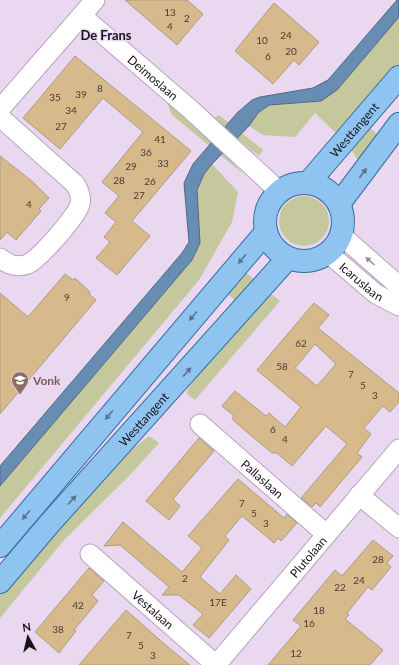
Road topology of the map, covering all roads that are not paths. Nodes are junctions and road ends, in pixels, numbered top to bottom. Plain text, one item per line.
1 (95, 0) edge
2 (82, 16) junction
3 (399, 77) edge
4 (0, 109) edge
5 (0, 117) edge
6 (399, 124) edge
7 (309, 182) junction
8 (279, 191) junction
9 (339, 204) junction
10 (266, 232) junction
11 (341, 235) junction
12 (328, 253) junction
13 (0, 258) edge
14 (288, 258) junction
15 (399, 286) edge
16 (399, 306) edge
17 (200, 424) dead end
18 (399, 449) edge
19 (359, 494) junction
20 (399, 528) edge
21 (326, 534) junction
22 (0, 546) edge
23 (90, 554) dead end
24 (0, 582) edge
25 (216, 665) edge

1 - 2 street
2 - 4 street
2 - 8 street, Deimoslaan
3 - 7 main road, Westtangent
5 - 13 street
9 -> 6 main road
7 - 8 main road
7 - 9 main road
8 - 10 main road
9 - 11 main road
10 - 14 main road
10 -> 22 main road
11 - 12 main road
15 -> 11 street, Icaruslaan
12 - 14 main road
12 - 16 street, Icaruslaan
24 -> 14 main road, Westtangent
17 - 21 street, Pallaslaan
18 - 19 street, Plutolaan
19 - 20 street
19 - 21 street, Plutolaan
21 - 25 street, Plutolaan
23 - 25 street, Vestalaan

